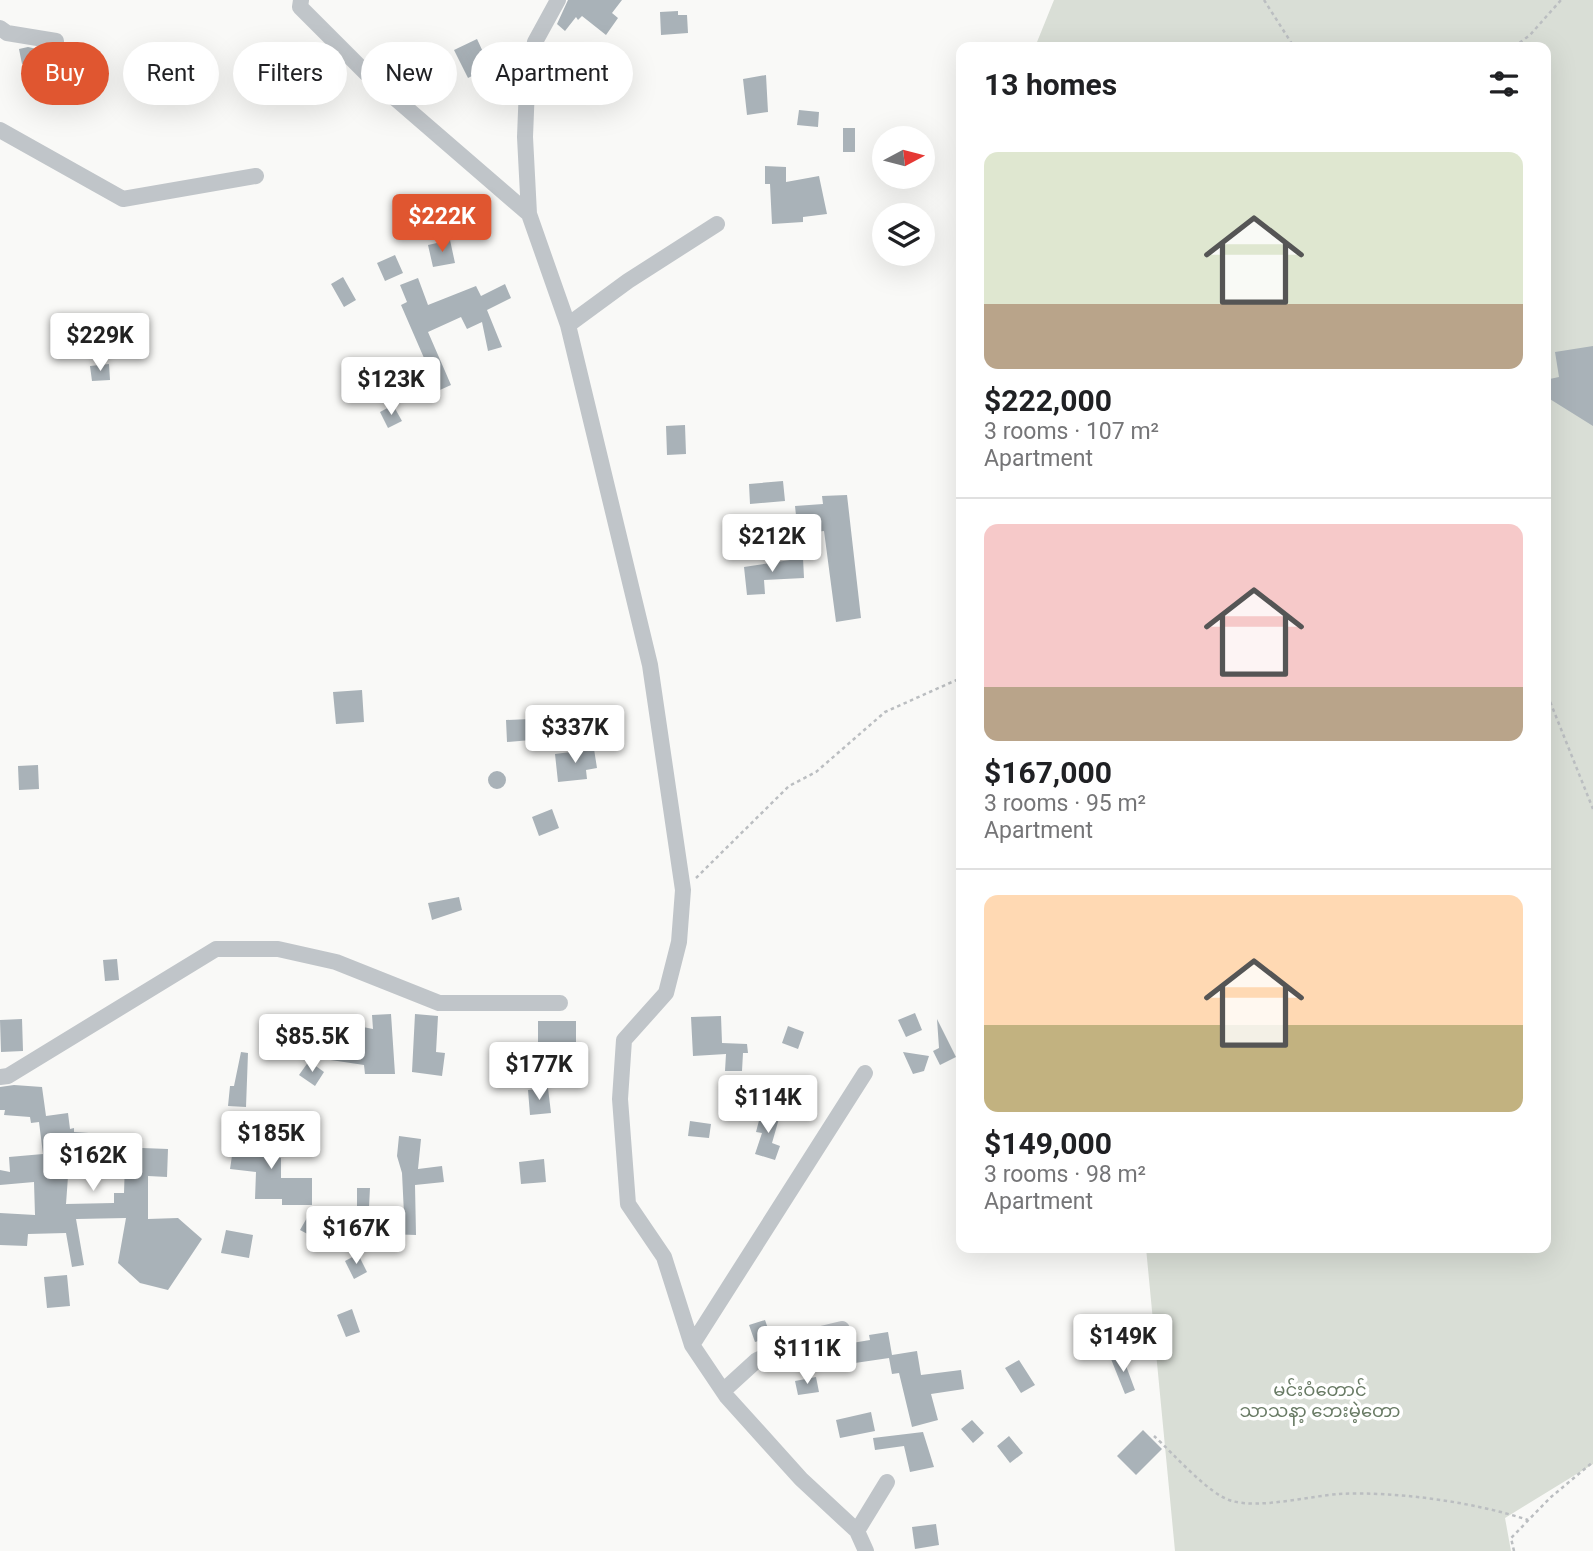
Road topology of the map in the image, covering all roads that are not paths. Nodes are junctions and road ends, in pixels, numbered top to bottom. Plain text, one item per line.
1 (558, 0) edge
2 (298, 2) edge
3 (0, 28) edge
4 (56, 41) dead end
5 (0, 130) edge
6 (256, 176) dead end
7 (529, 214) junction
8 (717, 224) dead end
9 (568, 325) junction
10 (560, 1003) dead end
11 (865, 1073) dead end
12 (0, 1077) edge
13 (842, 1329) dead end
14 (692, 1345) junction
15 (723, 1391) junction
16 (887, 1482) dead end
17 (857, 1531) junction
18 (866, 1551) edge

1 - 7 street
2 - 7 street
3 - 4 street
5 - 6 street
7 - 9 street
8 - 9 street
9 - 14 street
10 - 12 street
11 - 14 street
13 - 15 street
14 - 15 street
15 - 17 street
16 - 17 street
17 - 18 street

